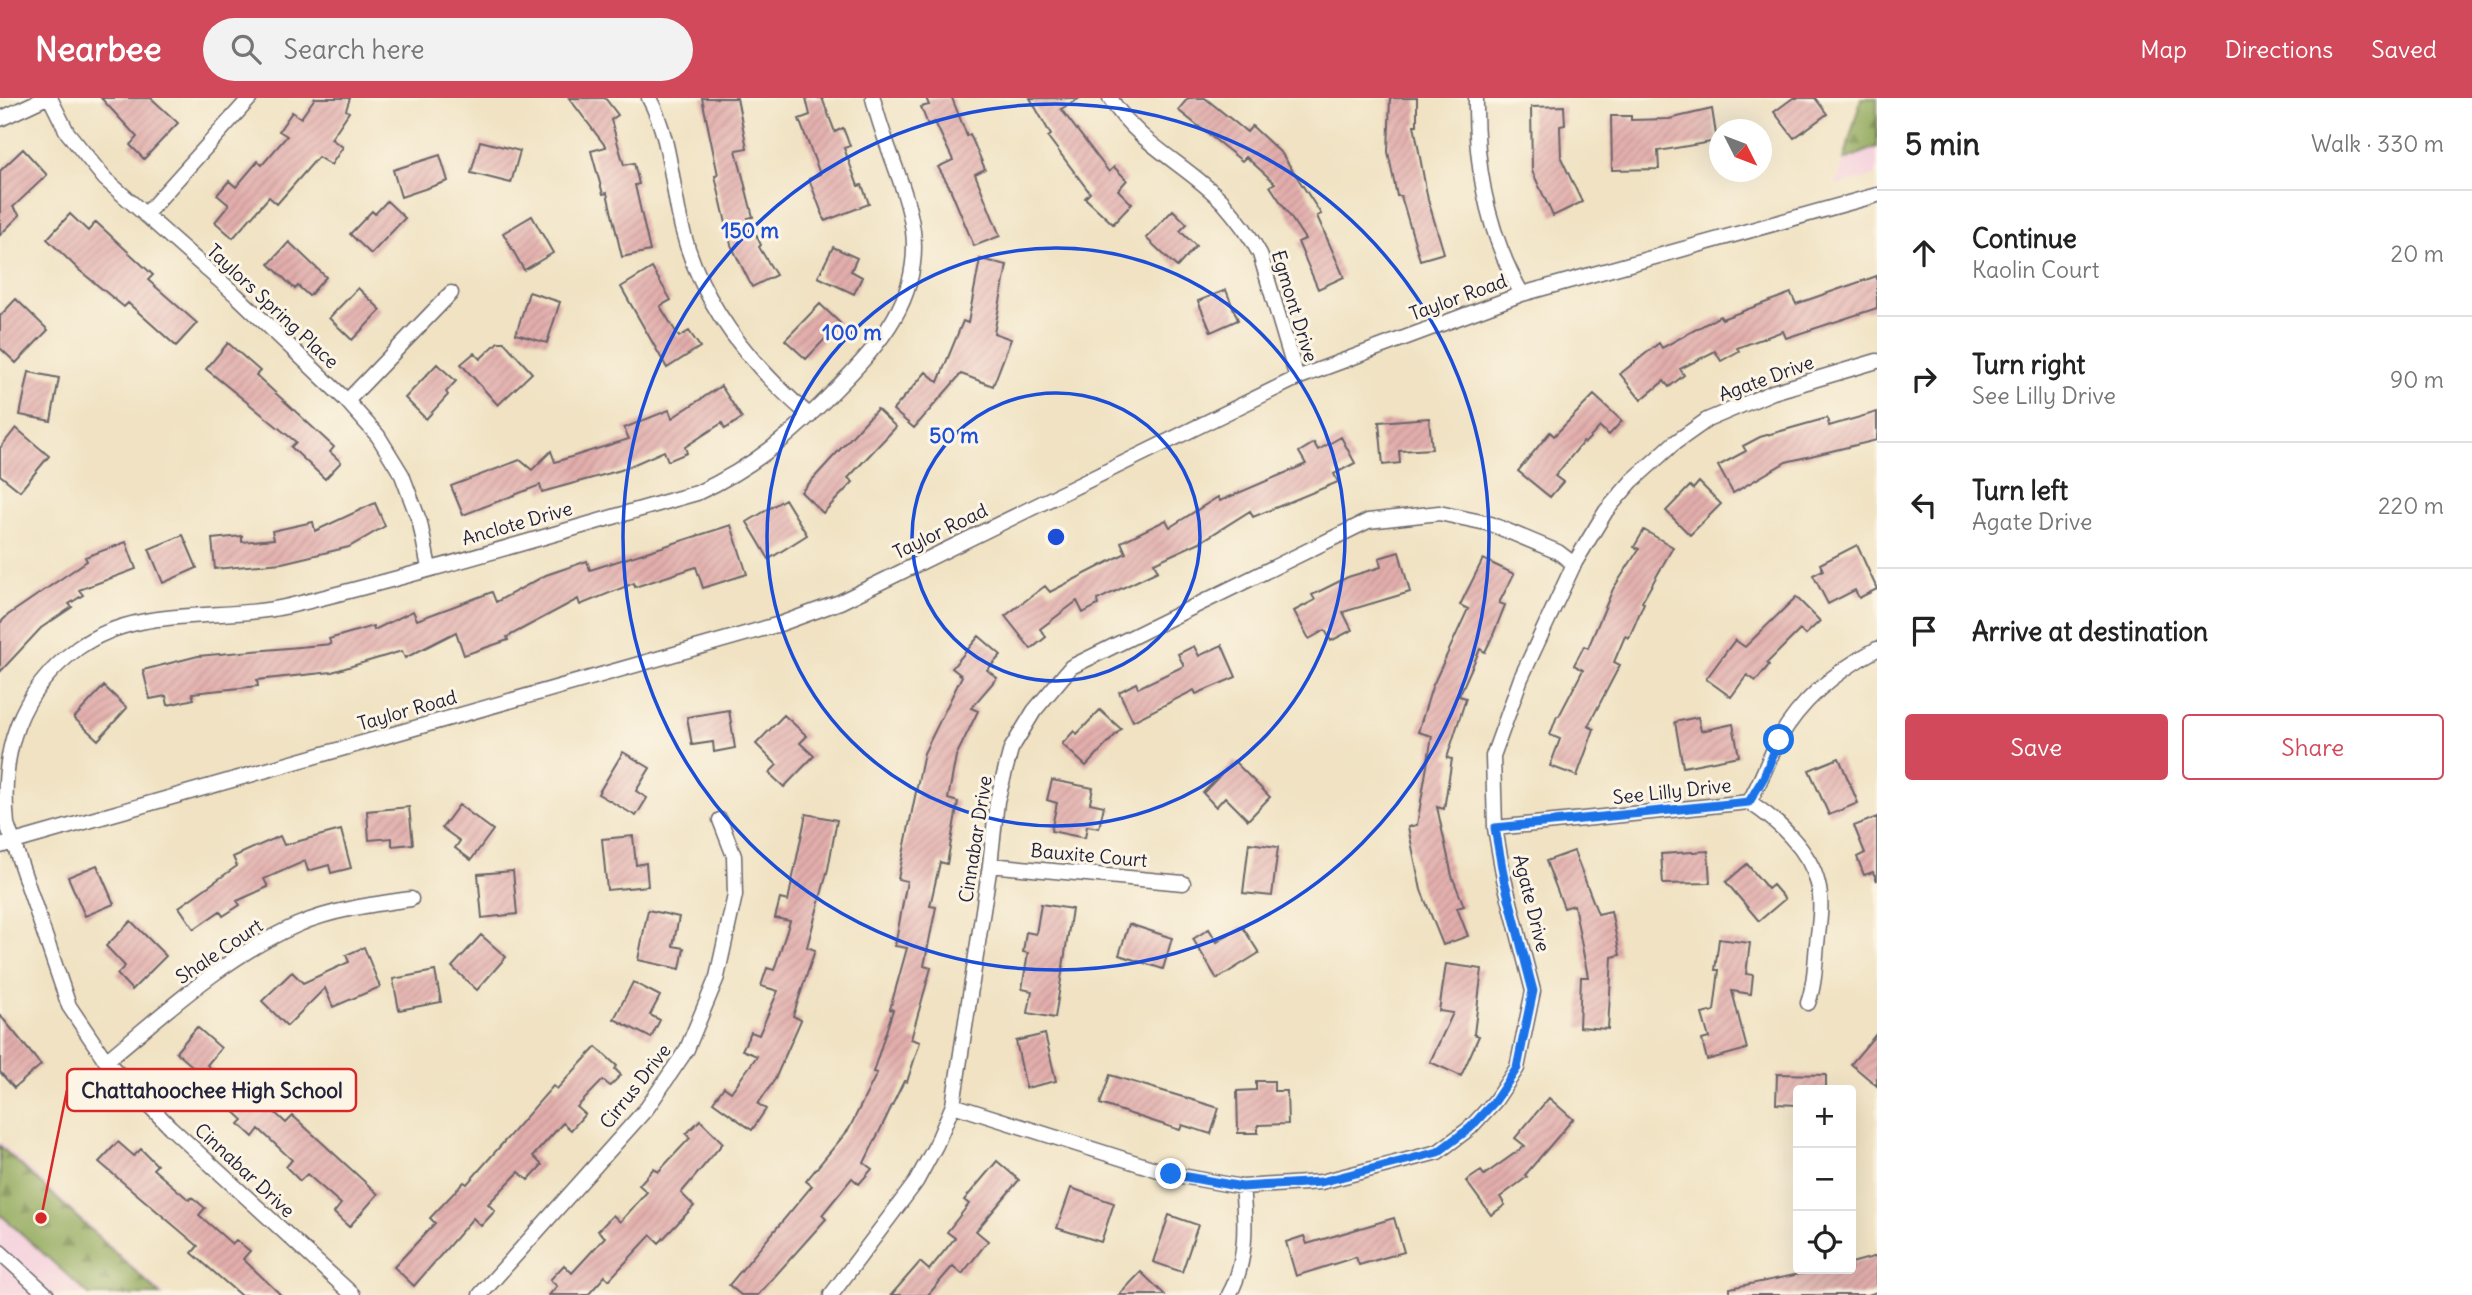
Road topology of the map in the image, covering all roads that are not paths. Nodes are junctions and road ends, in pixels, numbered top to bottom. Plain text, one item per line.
1 (48, 98) edge
2 (250, 98) edge
3 (649, 98) edge
4 (873, 98) edge
5 (1110, 98) edge
6 (1476, 98) edge
7 (0, 119) edge
8 (1877, 195) edge
9 (145, 215) junction
10 (451, 293) dead end
11 (1522, 294) junction
12 (1877, 361) edge
13 (1297, 378) junction
14 (347, 401) junction
15 (810, 416) junction
16 (1574, 564) junction
17 (429, 568) junction
18 (1877, 649) edge
19 (1749, 802) junction
20 (720, 820) dead end
21 (1495, 828) junction
22 (6, 844) edge
23 (990, 865) junction
24 (1183, 883) dead end
25 (411, 899) dead end
26 (1808, 1003) dead end
27 (106, 1061) junction
28 (953, 1105) junction
29 (1242, 1187) junction
30 (0, 1252) edge
31 (47, 1295) edge
32 (353, 1295) edge
33 (480, 1295) edge
34 (831, 1295) edge
35 (1229, 1295) edge

1 - 7 street
1 - 9 street, Taylors Spring Place
2 - 9 street
3 - 15 street
4 - 15 street, Anclote Drive
5 - 13 street, Egmont Drive
6 - 11 street
8 - 11 street, Taylor Road
9 - 14 street, Taylors Spring Place
10 - 14 street
11 - 13 street, Taylor Road
12 - 16 street, Agate Drive
13 - 22 street, Taylor Road
14 - 17 street, Taylors Spring Place
15 - 17 street, Anclote Drive
16 - 21 street, Agate Drive
16 - 23 street, Cinnabar Drive
17 - 22 street, Anclote Drive
18 - 19 street
19 - 21 street, See Lilly Drive
19 - 26 street, See Lilly Drive
20 - 33 street, Cirrus Drive
21 - 29 street, Agate Drive
22 - 27 street, Cinnabar Drive
23 - 24 street, Bauxite Court
23 - 28 street, Cinnabar Drive
25 - 27 street, Shale Court
27 - 32 street, Cinnabar Drive
28 - 29 street, Agate Drive
28 - 34 street, Cinnabar Drive
29 - 35 street
30 - 31 street

